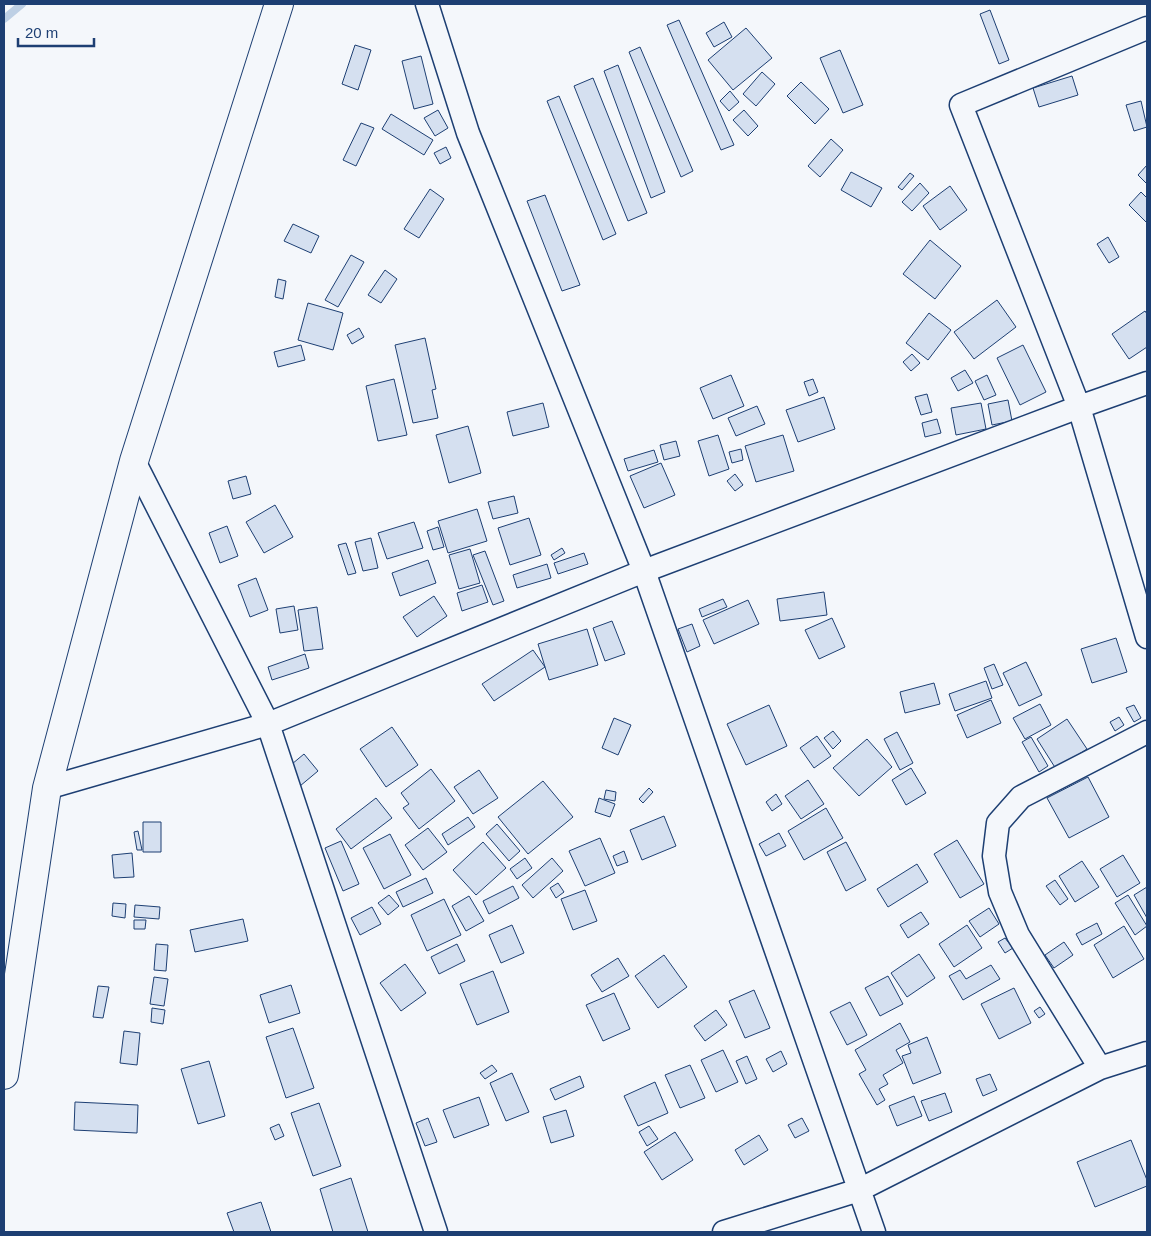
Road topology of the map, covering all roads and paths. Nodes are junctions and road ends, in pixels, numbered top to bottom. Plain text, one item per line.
1 (279, 4) edge
2 (427, 4) edge
3 (1147, 28) edge
4 (1147, 384) edge
5 (1078, 407) junction
6 (134, 461) junction
7 (644, 571) junction
8 (1147, 637) edge
9 (268, 724) junction
10 (1147, 732) edge
11 (46, 788) junction
12 (1147, 1052) edge
13 (1100, 1068) junction
14 (4, 1075) edge
15 (859, 1190) junction
16 (436, 1232) edge
17 (724, 1232) edge
18 (874, 1232) edge

1 - 6 highway
2 - 7 street
3 - 5 street
4 - 5 street
5 - 7 street
5 - 8 street
6 - 9 street
6 - 11 highway
7 - 9 street
7 - 15 street
9 - 11 street
9 - 16 street
10 - 13 street
11 - 14 highway
12 - 13 street
13 - 15 street
15 - 17 street
15 - 18 street

